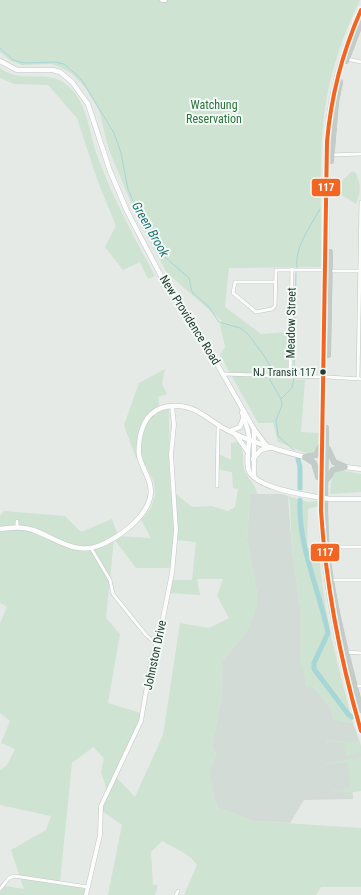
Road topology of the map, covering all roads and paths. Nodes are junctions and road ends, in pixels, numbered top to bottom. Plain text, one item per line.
1 (162, 0) edge
2 (165, 0) edge
3 (361, 10) edge
4 (361, 22) edge
5 (360, 29) edge
6 (347, 59) junction
7 (0, 61) edge
8 (361, 62) edge
9 (361, 154) edge
10 (331, 155) junction
11 (361, 202) edge
12 (292, 269) junction
13 (328, 271) junction
14 (360, 271) edge
15 (275, 282) junction
16 (224, 374) junction
17 (293, 376) junction
18 (326, 377) junction
19 (359, 379) edge
20 (172, 406) junction
21 (242, 410) junction
22 (243, 417) junction
23 (219, 425) junction
24 (254, 429) junction
25 (229, 431) junction
26 (235, 434) junction
27 (251, 440) junction
28 (324, 443) junction
29 (268, 446) junction
30 (248, 454) junction
31 (302, 456) junction
32 (253, 459) junction
33 (345, 466) junction
34 (361, 469) edge
35 (254, 476) junction
36 (323, 485) junction
37 (217, 486) dead end
38 (361, 495) edge
39 (361, 499) edge
40 (354, 500) junction
41 (17, 521) dead end
42 (17, 527) junction
43 (0, 529) edge
44 (327, 547) junction
45 (361, 547) edge
46 (91, 548) junction
47 (331, 580) junction
48 (361, 580) edge
49 (156, 644) junction
50 (346, 652) junction
51 (361, 653) edge
52 (354, 686) junction
53 (361, 686) edge
54 (358, 711) edge
55 (361, 731) edge
56 (88, 887) junction
57 (0, 889) edge
58 (86, 895) edge

1 - 2 street
3 - 13 highway
4 - 5 highway
5 - 6 highway
6 - 8 street
6 - 10 highway
7 - 16 main road, New Providence Road
9 - 10 street
10 - 13 highway
11 - 14 street
12 - 13 street
12 - 15 street
12 - 17 street, Meadow Street
13 - 14 street
13 - 18 highway
14 - 19 street
15 - 15 street
16 - 17 street
16 - 21 main road, New Providence Road
17 - 18 street
18 - 19 street
18 - 28 highway
20 - 23 main road
20 - 46 main road
20 - 49 street, Johnston Drive
21 - 22 main road, New Providence Road
21 - 24 main road, New Providence Road
22 - 25 main road
22 - 27 main road, New Providence Road
23 - 25 main road
23 - 37 street
24 - 27 main road, New Providence Road
24 - 29 main road
25 - 26 main road
26 - 27 main road
26 - 30 main road
27 - 29 main road
27 - 30 main road, New Providence Road
27 - 32 main road, New Providence Road
28 - 31 highway
28 - 33 highway
28 - 36 highway
29 - 31 main road
29 - 32 main road
30 - 35 main road, New Providence Road
31 - 36 highway
32 - 35 main road, New Providence Road
33 - 34 main road
33 - 36 highway
35 - 40 main road, bridge
36 - 44 highway
36 - 54 highway
38 - 40 main road
39 - 40 main road
41 - 42 street
42 - 43 main road
42 - 46 main road
44 - 45 street
44 - 47 highway
46 - 49 street
47 - 48 street
47 - 50 highway
49 - 56 street, Johnston Drive
50 - 51 street
50 - 52 highway
52 - 53 street
52 - 54 highway
54 - 55 highway
56 - 57 street
56 - 58 street, Johnston Drive

